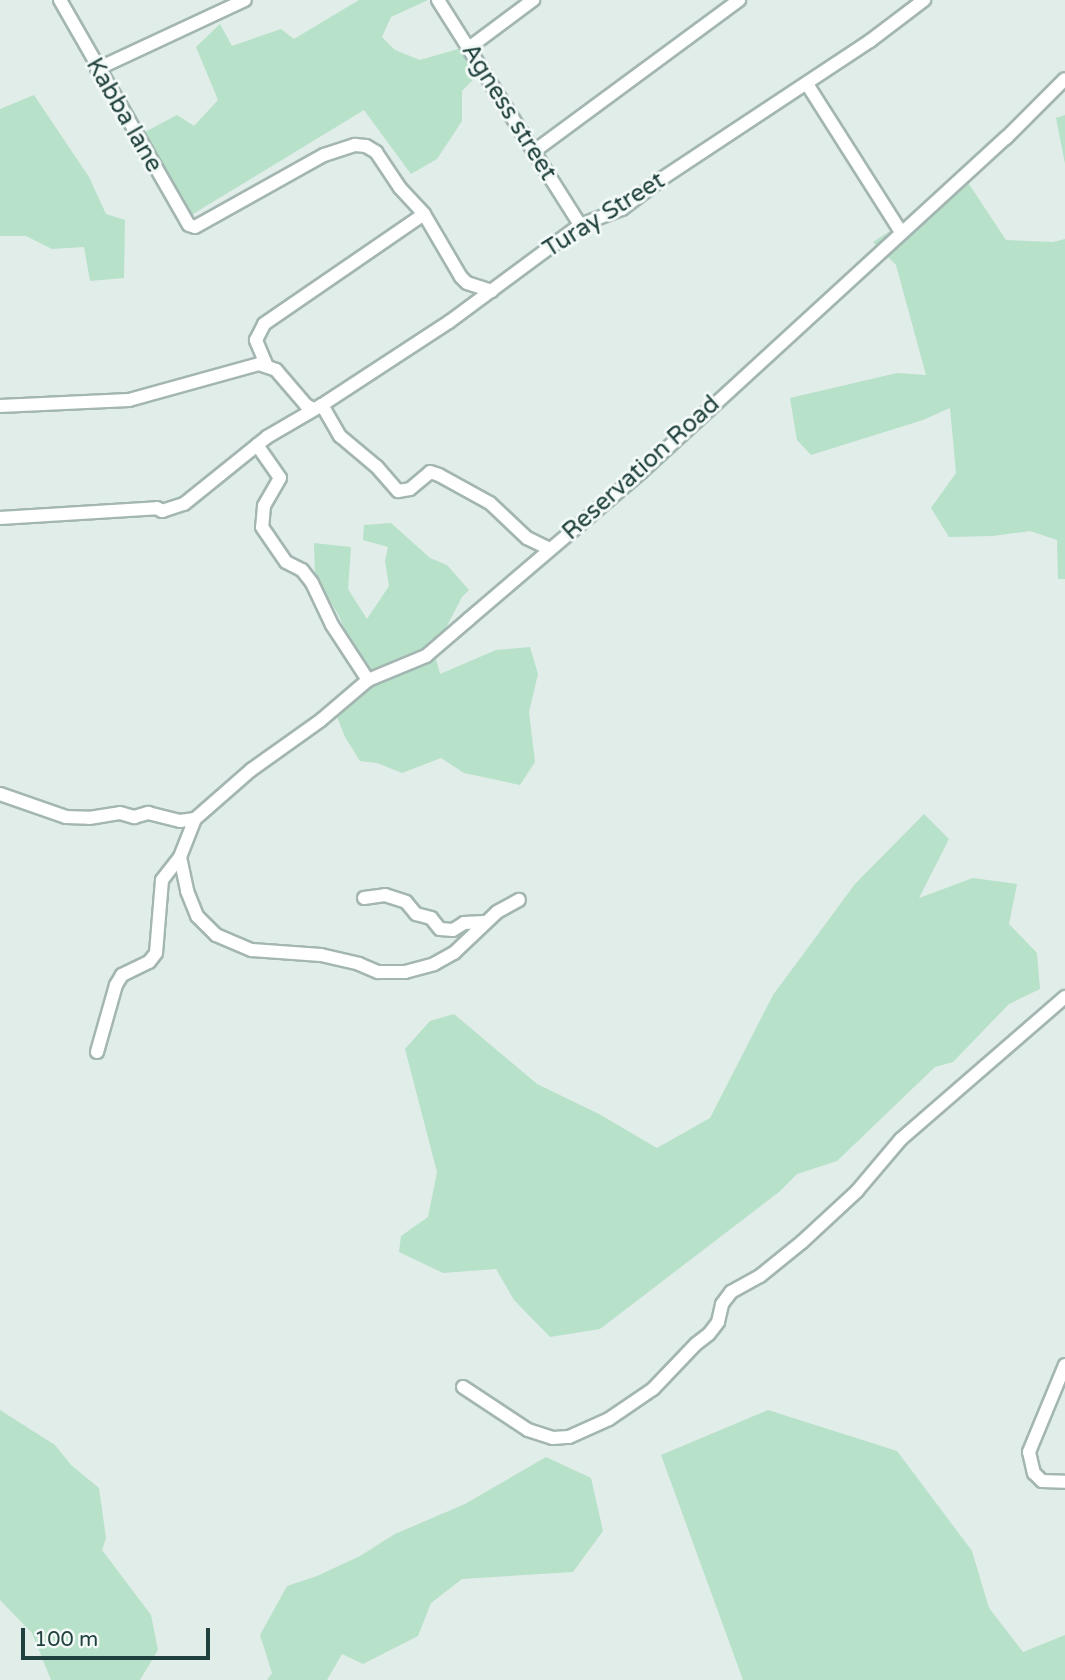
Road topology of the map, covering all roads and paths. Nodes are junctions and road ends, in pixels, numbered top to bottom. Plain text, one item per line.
1 (60, 0) edge
2 (245, 0) edge
3 (438, 0) edge
4 (533, 0) edge
5 (739, 0) edge
6 (924, 0) edge
7 (722, 5) edge
8 (470, 47) junction
9 (97, 69) junction
10 (1064, 81) edge
11 (807, 84) junction
12 (533, 152) junction
13 (425, 214) junction
14 (580, 225) junction
15 (901, 232) junction
16 (492, 291) junction
17 (267, 364) junction
18 (0, 406) edge
19 (318, 407) junction
20 (257, 445) junction
21 (0, 518) edge
22 (550, 548) junction
23 (368, 680) junction
24 (0, 794) edge
25 (195, 819) junction
26 (180, 857) junction
27 (364, 898) dead end
28 (519, 901) dead end
29 (484, 922) junction
30 (1065, 997) edge
31 (97, 1052) dead end
32 (1065, 1365) edge
33 (463, 1387) dead end
34 (1065, 1482) edge

1 - 9 street, Kabba lane
2 - 9 street
3 - 8 street, Agness street
4 - 8 street
5 - 7 street
6 - 11 street, Turay Street
7 - 12 street
8 - 12 street, Agness street
9 - 13 street, Kabba lane
10 - 15 street, Reservation Road
11 - 14 street, Turay Street
11 - 15 street
12 - 14 street, Agness street
13 - 16 street
13 - 17 street
14 - 16 street, Turay Street
15 - 22 street, Reservation Road
16 - 19 street, Turay Street
17 - 18 street
17 - 19 street
19 - 20 street, Turay Street
19 - 22 street
20 - 21 street, Turay Street
20 - 23 street
22 - 23 street, Reservation Road
23 - 25 street, Reservation Road
24 - 25 street
25 - 26 street
26 - 29 street
26 - 31 street
27 - 29 street
28 - 29 street
30 - 33 street
32 - 34 street

